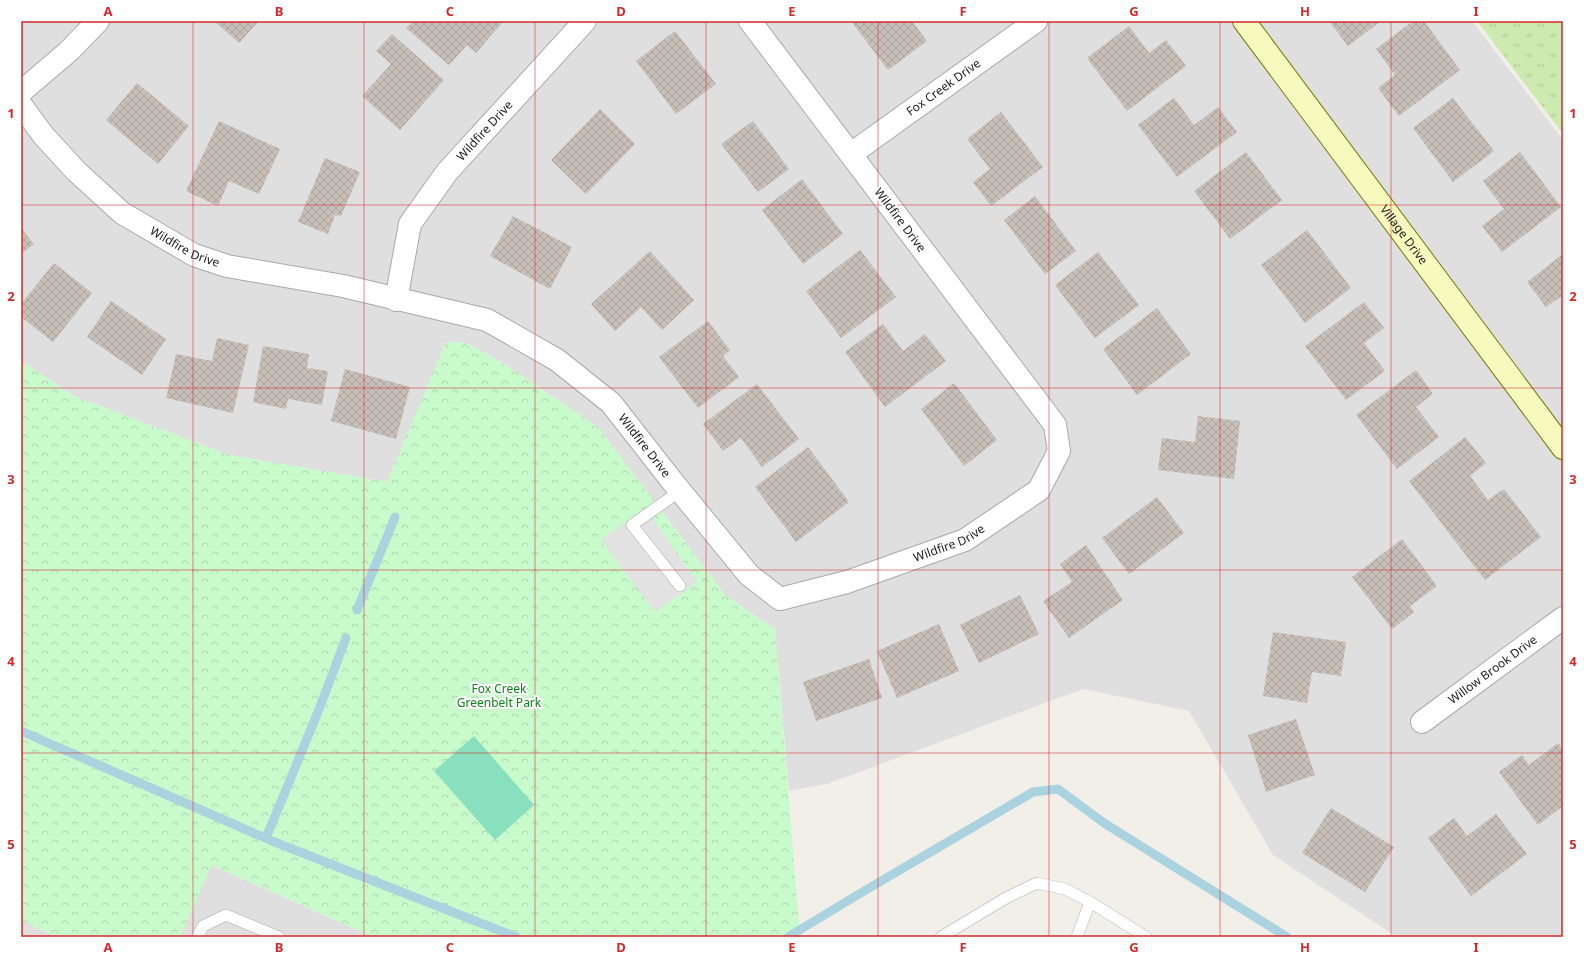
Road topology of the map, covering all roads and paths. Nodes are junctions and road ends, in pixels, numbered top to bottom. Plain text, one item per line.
1 (98, 21) edge
2 (585, 21) edge
3 (750, 21) edge
4 (1036, 21) edge
5 (1244, 21) edge
6 (21, 92) edge
7 (21, 105) edge
8 (850, 154) junction
9 (396, 300) junction
10 (1563, 448) edge
11 (680, 491) junction
12 (680, 586) dead end
13 (1563, 618) edge
14 (1422, 722) dead end
15 (1090, 902) junction
16 (197, 937) edge
17 (279, 937) edge
18 (941, 937) edge
19 (1077, 937) edge
20 (1146, 937) edge

1 - 6 street
2 - 9 street, Wildfire Drive
3 - 8 street, Wildfire Drive
4 - 8 street, Fox Creek Drive
5 - 10 street, Village Drive
7 - 9 street, Wildfire Drive
8 - 11 street, Wildfire Drive
9 - 11 street, Wildfire Drive
11 - 12 lane
13 - 14 street, Willow Brook Drive
15 - 18 lane
15 - 19 lane
15 - 20 lane
16 - 17 lane

